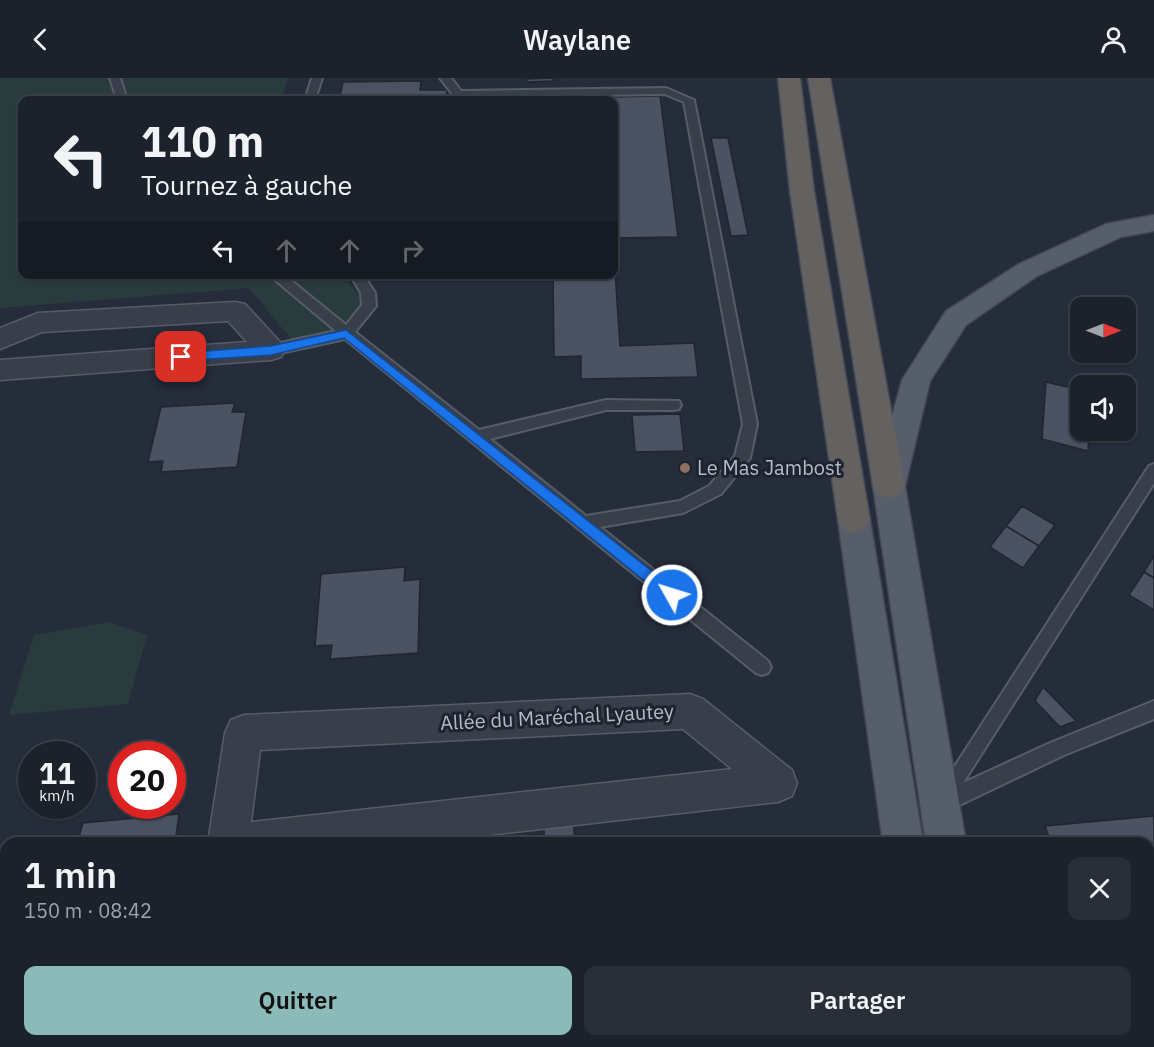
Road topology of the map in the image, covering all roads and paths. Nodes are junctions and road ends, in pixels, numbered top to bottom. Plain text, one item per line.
1 (115, 78) edge
2 (317, 78) edge
3 (445, 78) edge
4 (789, 78) edge
5 (819, 78) edge
6 (121, 96) edge
7 (311, 96) edge
8 (1154, 224) edge
9 (280, 279) edge
10 (359, 279) edge
11 (346, 334) junction
12 (0, 339) edge
13 (271, 350) junction
14 (0, 370) edge
15 (674, 405) dead end
16 (475, 437) junction
17 (1154, 470) edge
18 (889, 486) junction
19 (854, 520) joint
20 (583, 523) junction
21 (762, 667) dead end
22 (1154, 710) edge
23 (939, 805) junction
24 (229, 837) edge
25 (297, 837) edge
26 (902, 837) edge
27 (945, 837) edge

1 - 6 lane
2 - 7 lane
3 - 20 lane
4 - 19 highway
5 - 18 highway
8 - 18 main road
9 - 11 lane
10 - 11 lane
11 - 13 lane
11 - 16 lane
12 - 13 street
13 - 14 street
15 - 16 lane
16 - 20 lane
17 - 23 lane
18 - 23 main road
19 - 26 main road
20 - 21 lane
22 - 23 lane
23 - 27 main road
24 - 25 street, Allée du Maréchal Lyautey

